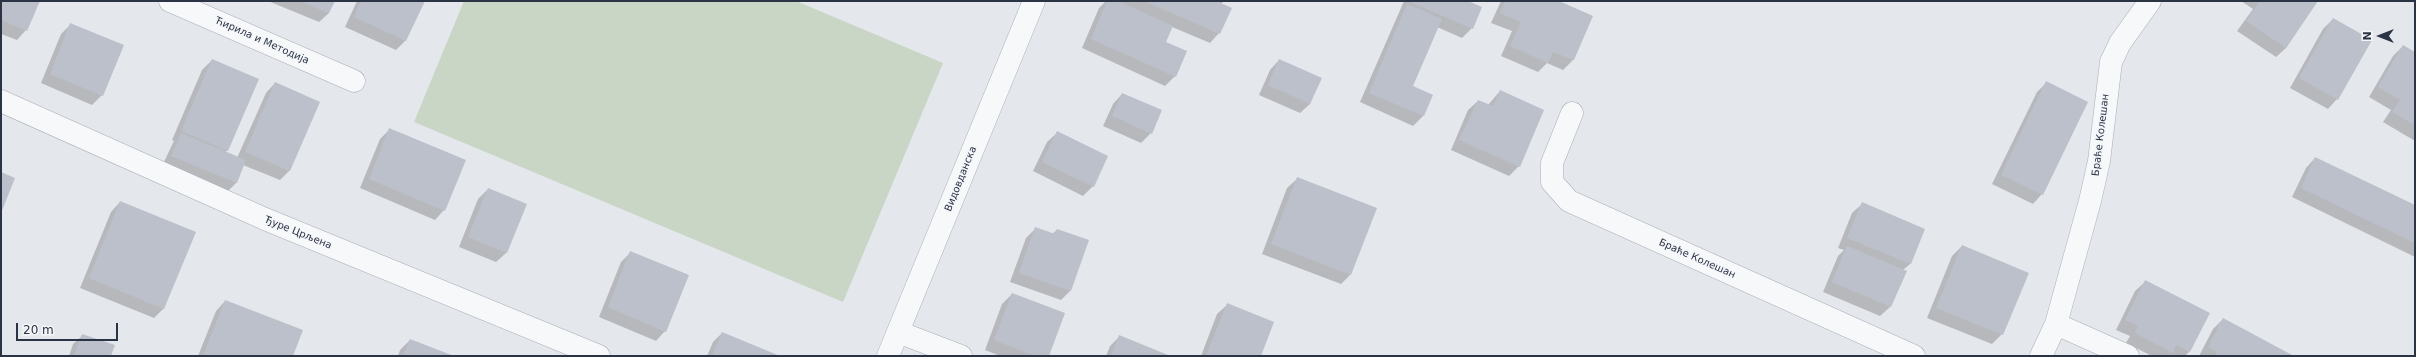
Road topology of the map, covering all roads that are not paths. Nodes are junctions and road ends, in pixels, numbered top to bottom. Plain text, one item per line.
1 (170, 1) edge
2 (1034, 1) edge
3 (2150, 1) edge
4 (354, 81) dead end
5 (1, 102) edge
6 (1572, 113) dead end
7 (2056, 324) junction
8 (898, 332) junction
9 (599, 356) edge
10 (888, 356) edge
11 (961, 356) edge
12 (1914, 356) edge
13 (2041, 356) edge
14 (2128, 356) edge

1 - 4 street, Ћирила и Методија
2 - 8 street, Видовданска
3 - 7 street, Браће Колешан
5 - 9 street, Ђуре Црљена
6 - 12 street, Браће Колешан
7 - 13 street, Браће Колешан
7 - 14 street
8 - 10 street, Видовданска
8 - 11 street

